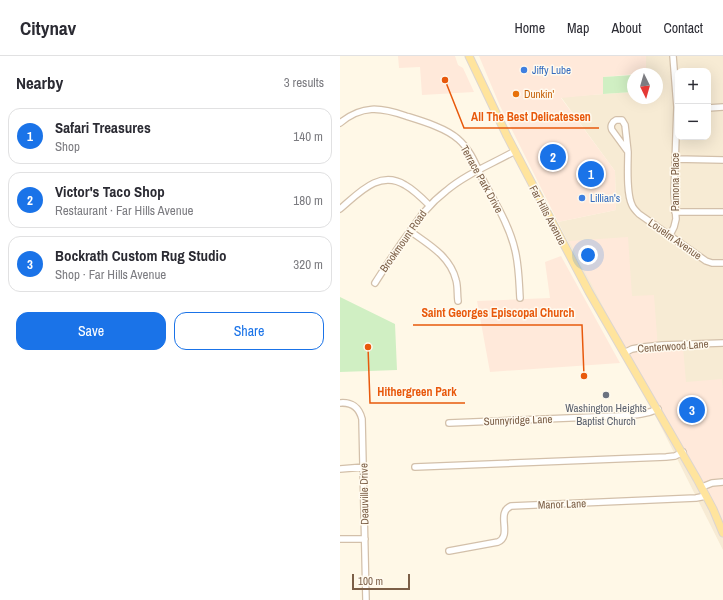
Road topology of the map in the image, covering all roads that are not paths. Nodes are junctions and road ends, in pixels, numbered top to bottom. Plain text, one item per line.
1 (469, 56) edge
2 (673, 56) edge
3 (677, 104) edge
4 (711, 108) edge
5 (723, 108) edge
6 (340, 123) edge
7 (676, 140) edge
8 (515, 151) junction
9 (628, 152) junction
10 (675, 159) junction
11 (723, 160) edge
12 (478, 170) junction
13 (429, 205) junction
14 (340, 209) edge
15 (674, 212) junction
16 (723, 212) edge
17 (410, 231) junction
18 (670, 235) junction
19 (723, 263) edge
20 (375, 283) dead end
21 (520, 298) dead end
22 (458, 301) dead end
23 (723, 343) edge
24 (624, 353) junction
25 (340, 403) edge
26 (658, 409) junction
27 (449, 422) dead end
28 (683, 452) junction
29 (364, 467) junction
30 (415, 467) dead end
31 (340, 469) edge
32 (723, 482) edge
33 (702, 487) junction
34 (706, 496) junction
35 (723, 533) edge
36 (365, 538) junction
37 (340, 539) edge
38 (449, 551) dead end
39 (366, 600) edge

1 - 8 main road, Far Hills Avenue
2 - 3 street, Pamona Place
4 - 5 street
6 - 12 street, Terrace Park Drive
7 - 10 street, Pamona Place
8 - 12 street, Brookmount Road
8 - 24 main road, Far Hills Avenue
9 - 9 street
9 - 18 street, Louelm Avenue
10 - 11 street
10 - 15 street, Pamona Place
12 - 13 street, Brookmount Road
12 - 21 street, Terrace Park Drive
13 - 14 street
13 - 17 street, Brookmount Road
15 - 16 street
15 - 18 street, Pamona Place
17 - 20 street, Brookmount Road
17 - 22 street
18 - 19 street, Louelm Avenue
23 - 24 street, Centerwood Lane
24 - 26 main road, Far Hills Avenue
25 - 29 street, Deauville Drive
26 - 27 street, Sunnyridge Lane
26 - 28 main road, Far Hills Avenue
28 - 30 street
28 - 33 main road, Far Hills Avenue
29 - 31 street
29 - 36 street, Deauville Drive
32 - 33 street
33 - 34 main road, Far Hills Avenue
34 - 35 main road, Far Hills Avenue
34 - 38 street, Manor Lane
36 - 37 street
36 - 39 street, Deauville Drive

